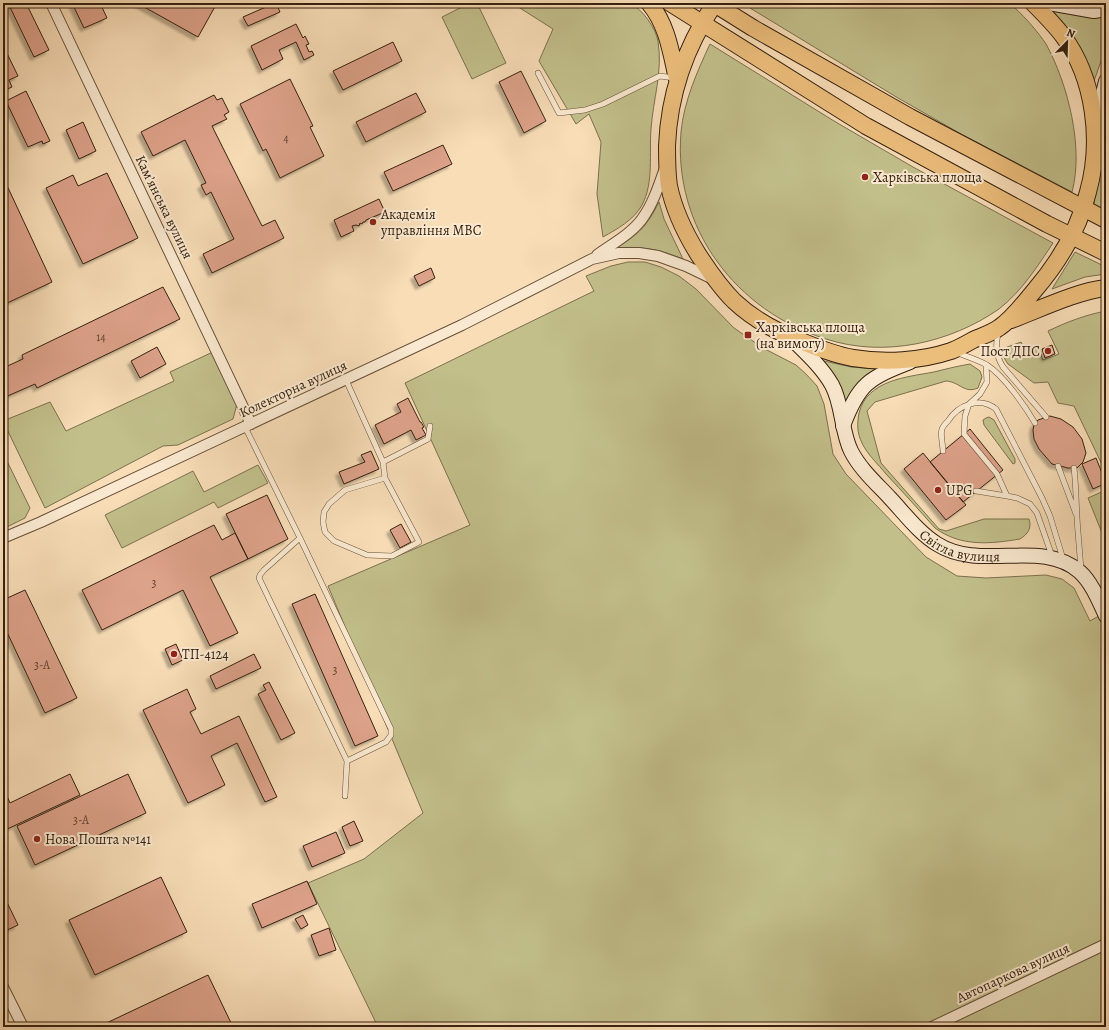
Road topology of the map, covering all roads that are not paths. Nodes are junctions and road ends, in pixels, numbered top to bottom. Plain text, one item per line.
1 (51, 3) edge
2 (649, 3) edge
3 (670, 3) edge
4 (714, 3) edge
5 (1033, 3) edge
6 (1049, 3) edge
7 (1106, 9) edge
8 (702, 23) junction
9 (538, 73) dead end
10 (677, 79) junction
11 (1106, 80) edge
12 (1095, 125) junction
13 (1106, 148) edge
14 (667, 161) junction
15 (1084, 209) junction
16 (1106, 220) edge
17 (1071, 236) junction
18 (1106, 254) edge
19 (592, 259) junction
20 (715, 280) junction
21 (1106, 288) edge
22 (1003, 325) junction
23 (790, 337) junction
24 (951, 351) junction
25 (919, 358) junction
26 (986, 365) junction
27 (346, 380) junction
28 (969, 404) junction
29 (1046, 417) dead end
30 (1035, 423) dead end
31 (248, 426) junction
32 (430, 426) dead end
33 (843, 426) junction
34 (943, 451) dead end
35 (383, 462) junction
36 (1058, 466) dead end
37 (1074, 468) dead end
38 (384, 478) junction
39 (976, 491) dead end
40 (1006, 496) junction
41 (1077, 518) junction
42 (3, 538) edge
43 (300, 538) junction
44 (1059, 560) junction
45 (1081, 573) junction
46 (1106, 616) edge
47 (346, 761) junction
48 (345, 796) dead end
49 (1106, 944) edge
50 (3, 987) edge
51 (23, 1027) edge
52 (932, 1027) edge

1 - 31 street, Камʼянська вулиця
2 - 10 main road
3 - 8 main road
4 - 8 main road
4 - 15 main road
5 - 12 main road
6 - 7 main road
8 - 10 main road
8 - 17 main road
9 - 10 lane
10 - 14 main road
11 - 12 main road
12 - 13 main road
12 - 15 main road
14 - 19 street, Колекторна вулиця
14 - 20 main road
15 - 16 main road
15 - 17 main road
17 - 18 main road
17 - 22 main road
19 - 20 street, Колекторна вулиця
19 - 27 street, Колекторна вулиця
20 - 23 main road
21 - 22 main road
22 - 24 main road
22 - 29 lane
23 - 25 main road
23 - 33 main road, Світла вулиця
24 - 25 main road
24 - 26 lane
25 - 33 main road
26 - 28 lane
26 - 30 lane
27 - 31 street, Колекторна вулиця
27 - 35 lane
28 - 34 lane
28 - 40 lane
28 - 44 lane
31 - 42 street, Колекторна вулиця
31 - 43 lane
32 - 35 lane
33 - 44 main road, Світла вулиця
35 - 38 lane
36 - 41 lane
37 - 41 lane
38 - 38 lane
39 - 40 lane
40 - 44 lane
41 - 45 lane
43 - 47 lane
43 - 47 lane
44 - 45 main road, Світла вулиця
45 - 46 main road, Світла вулиця
47 - 48 lane
49 - 52 street, Автопаркова вулиця
50 - 51 street

